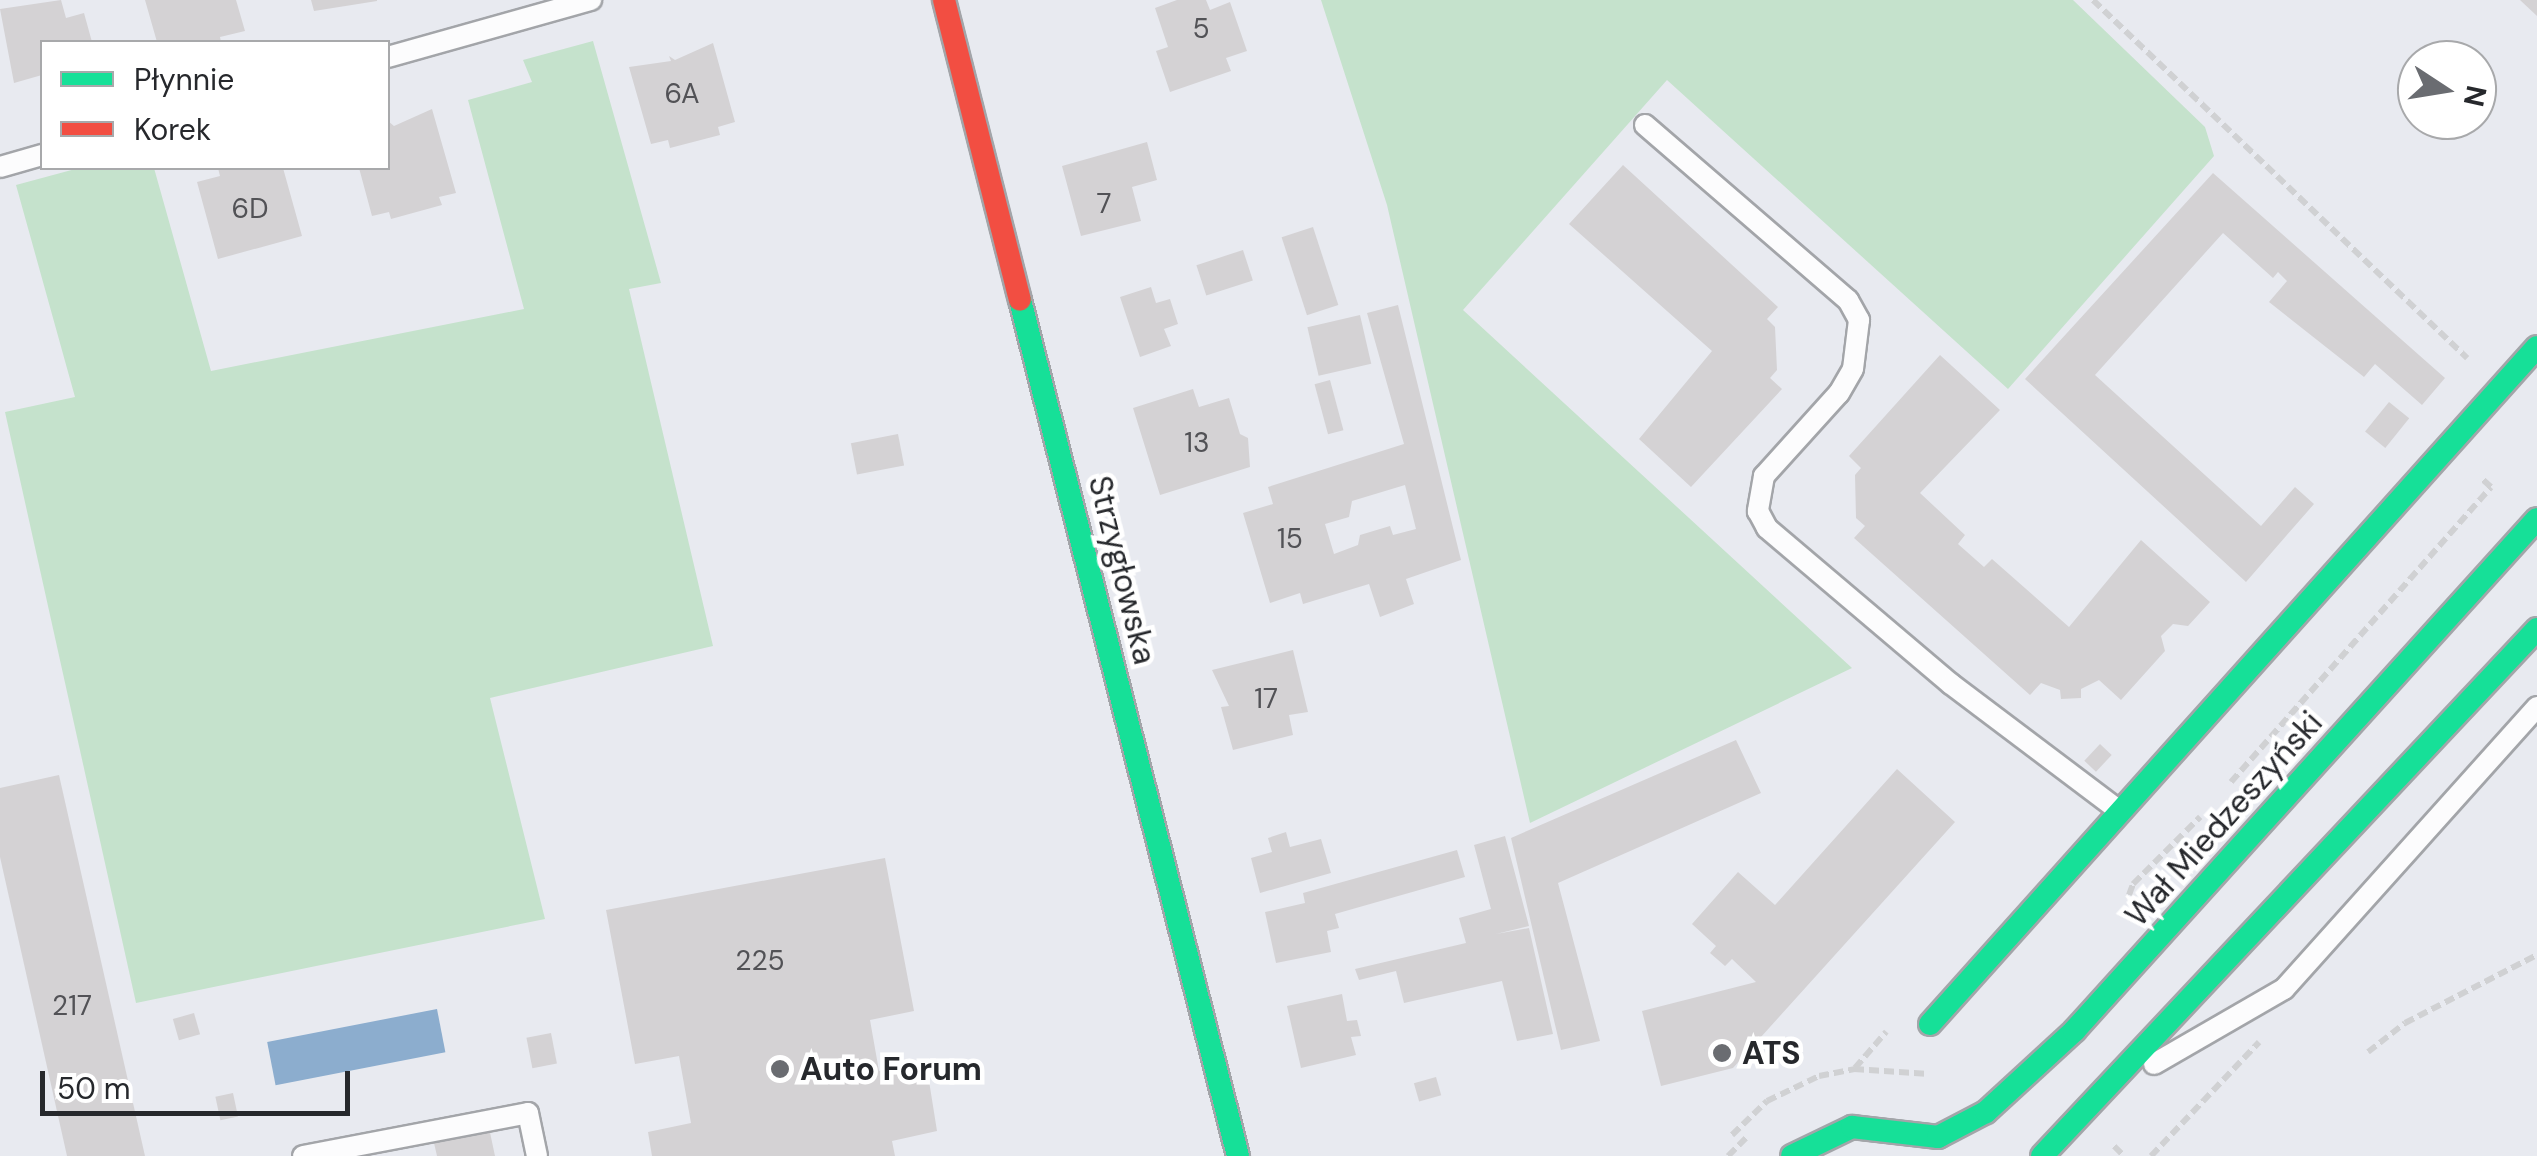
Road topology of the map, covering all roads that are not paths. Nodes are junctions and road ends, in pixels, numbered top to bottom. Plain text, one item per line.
1 (591, 0) edge
2 (944, 0) edge
3 (390, 57) edge
4 (1644, 125) dead end
5 (40, 156) edge
6 (0, 167) edge
7 (2537, 347) edge
8 (2537, 519) edge
9 (2537, 629) edge
10 (2537, 706) edge
11 (2117, 809) junction
12 (1930, 1024) dead end
13 (2098, 1091) junction
14 (1938, 1137) junction
15 (303, 1156) edge
16 (537, 1156) edge
17 (1238, 1156) edge
18 (1792, 1156) edge
19 (1958, 1156) edge
20 (2042, 1156) edge

1 - 3 lane
2 - 17 street, Strzygłowska
4 - 11 lane
5 - 6 lane
7 - 11 street
8 - 14 street, Wał Miedzeszyński
9 - 13 street
10 - 13 lane
11 - 12 street
13 - 20 street
14 - 18 street
14 - 19 street
15 - 16 lane

